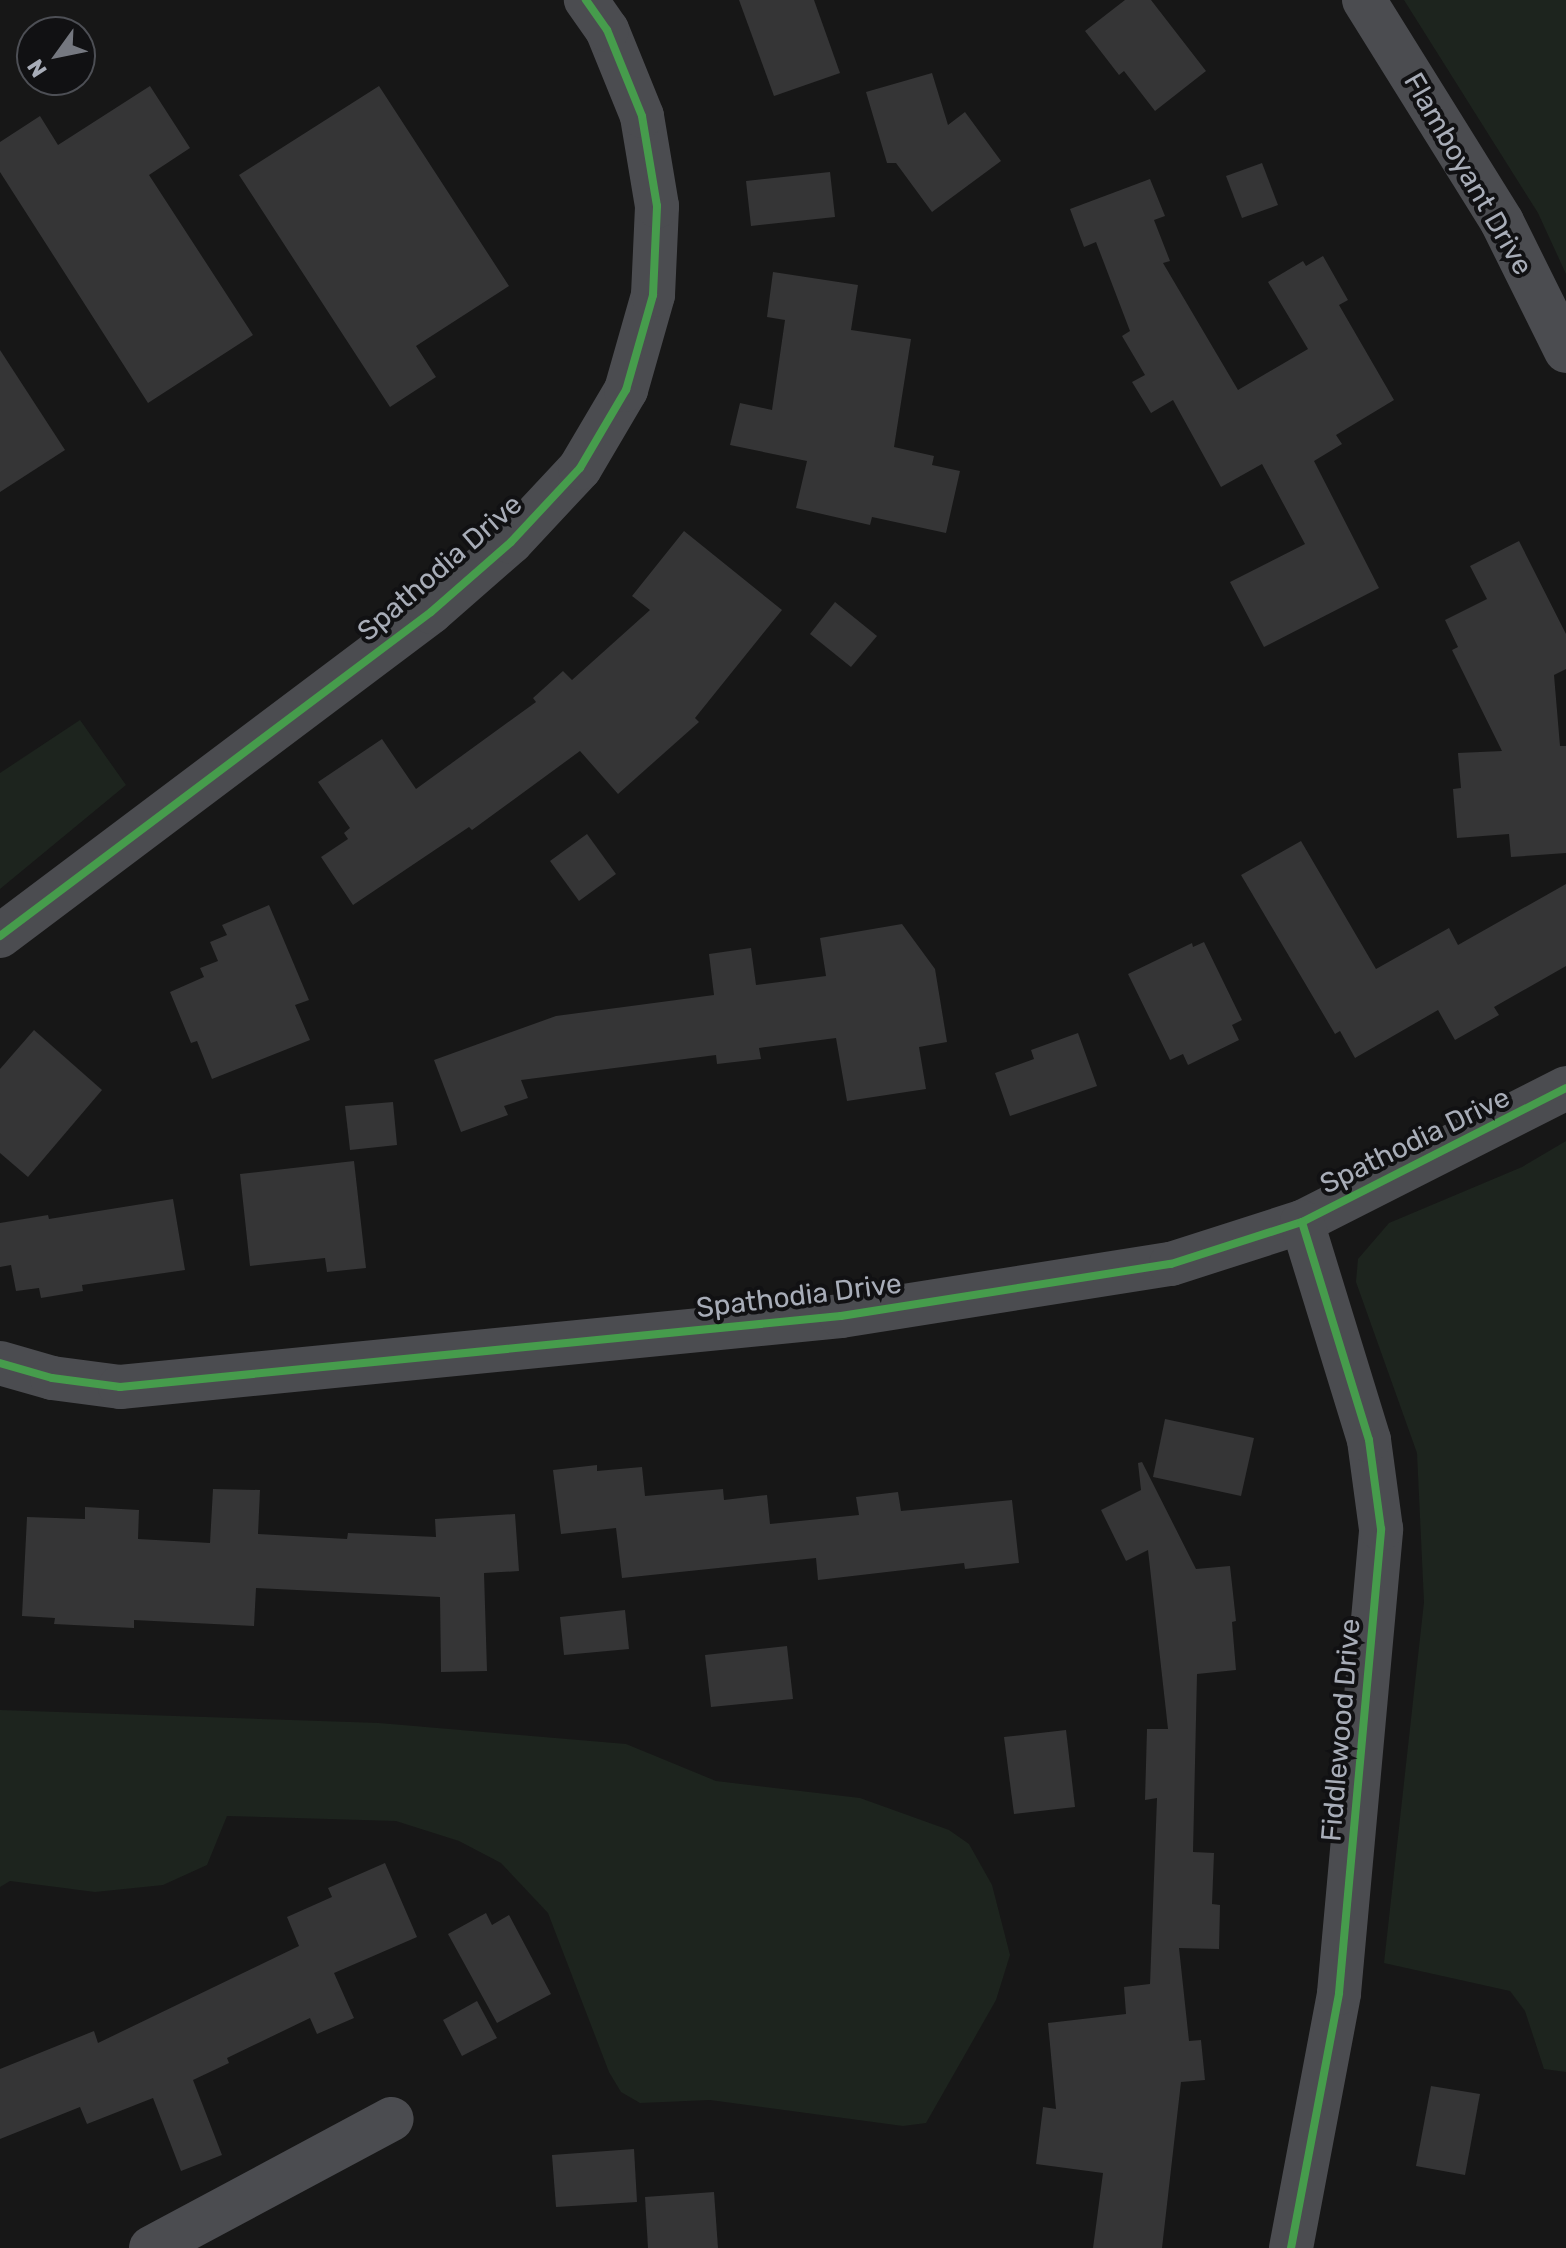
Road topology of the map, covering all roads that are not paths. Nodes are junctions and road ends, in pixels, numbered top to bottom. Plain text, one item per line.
1 (586, 0) edge
2 (1364, 0) edge
3 (1566, 351) edge
4 (0, 936) edge
5 (1566, 1088) edge
6 (1302, 1222) junction
7 (0, 1363) edge
8 (392, 2119) dead end
9 (151, 2248) edge
10 (1291, 2248) edge

1 - 4 street, Spathodia Drive
2 - 3 street, Flamboyant Drive
5 - 6 street, Spathodia Drive
6 - 7 street, Spathodia Drive
6 - 10 street, Fiddlewood Drive
8 - 9 street

